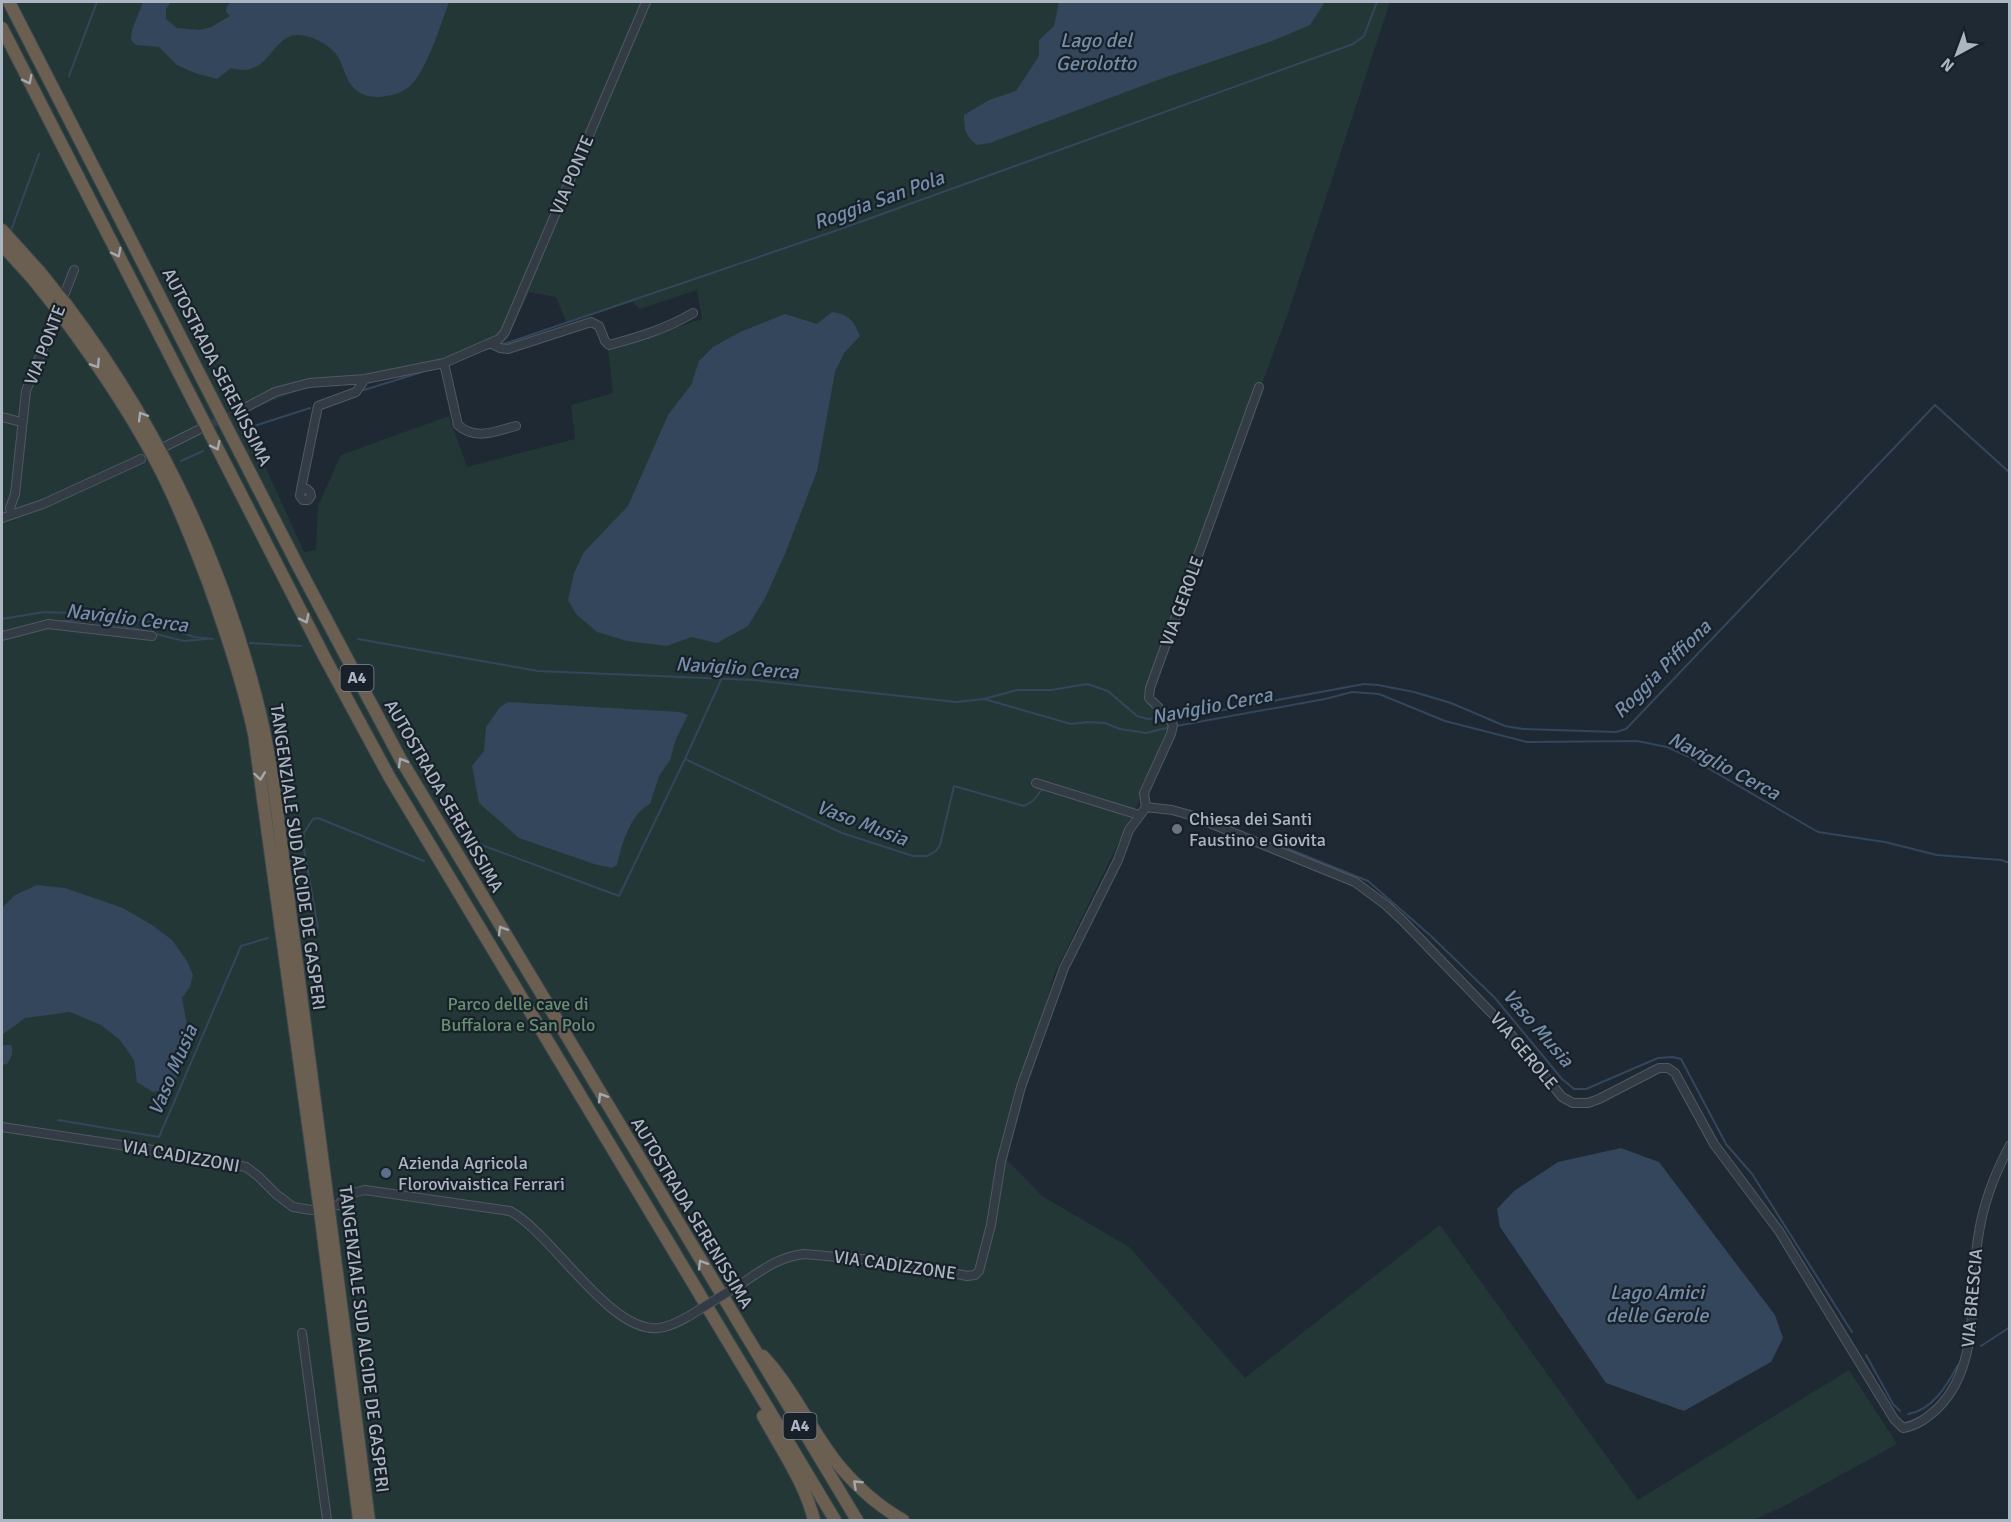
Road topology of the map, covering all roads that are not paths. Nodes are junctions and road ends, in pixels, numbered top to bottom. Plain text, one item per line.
1 (9, 2) edge
2 (646, 2) edge
3 (2, 28) edge
4 (2, 230) edge
5 (2, 245) edge
6 (19, 256) junction
7 (74, 270) dead end
8 (693, 313) dead end
9 (490, 343) junction
10 (444, 363) junction
11 (365, 379) junction
12 (1259, 387) dead end
13 (239, 411) tunnel mouth
14 (2, 417) edge
15 (21, 422) junction
16 (516, 426) dead end
17 (198, 430) tunnel mouth
18 (166, 446) dead end
19 (141, 459) dead end
20 (301, 489) dead end
21 (12, 514) junction
22 (2, 518) edge
23 (2, 636) edge
24 (152, 636) dead end
25 (1036, 783) dead end
26 (1146, 807) junction
27 (1139, 815) junction
28 (2, 1127) edge
29 (2010, 1145) edge
30 (324, 1207) junction
31 (741, 1284) joint
32 (743, 1332) junction
33 (303, 1333) dead end
34 (727, 1342) junction
35 (1903, 1428) joint
36 (327, 1521) edge
37 (359, 1521) edge
38 (369, 1521) edge
39 (814, 1521) edge
40 (835, 1521) edge
41 (857, 1521) edge
42 (903, 1521) edge

32 -> 1 highway, AUTOSTRADA SERENISSIMA / A4
2 - 9 street, VIA PONTE
3 -> 34 highway, AUTOSTRADA SERENISSIMA / A4
4 - 6 highway, TANGENZIALE SUD ALCIDE DE GASPERI
5 - 6 highway, TANGENZIALE SUD ALCIDE DE GASPERI
6 - 30 highway, TANGENZIALE SUD ALCIDE DE GASPERI
7 - 15 street, VIA PONTE
8 - 9 street, VIA PONTE
9 - 10 street, VIA PONTE
10 - 11 street, VIA PONTE
10 - 16 street
11 - 13 street, VIA PONTE
11 - 20 street, VIA PONTE
12 - 26 street, VIA GEROLE
14 - 15 street
15 - 21 street, VIA PONTE
17 - 18 street
19 - 21 street
21 - 22 street
23 - 24 street
25 - 27 street
26 - 27 street
26 - 35 street, VIA GEROLE
27 - 31 street, VIA CADIZZONE
28 - 31 street, VIA CADIZZONI, bridge
29 - 35 street, VIA BRESCIA
30 - 37 highway, TANGENZIALE SUD ALCIDE DE GASPERI
30 - 38 highway, TANGENZIALE SUD ALCIDE DE GASPERI
32 - 41 highway, AUTOSTRADA SERENISSIMA / A4
42 -> 32 highway
33 - 36 street
34 - 39 highway
34 - 40 highway, AUTOSTRADA SERENISSIMA / A4

